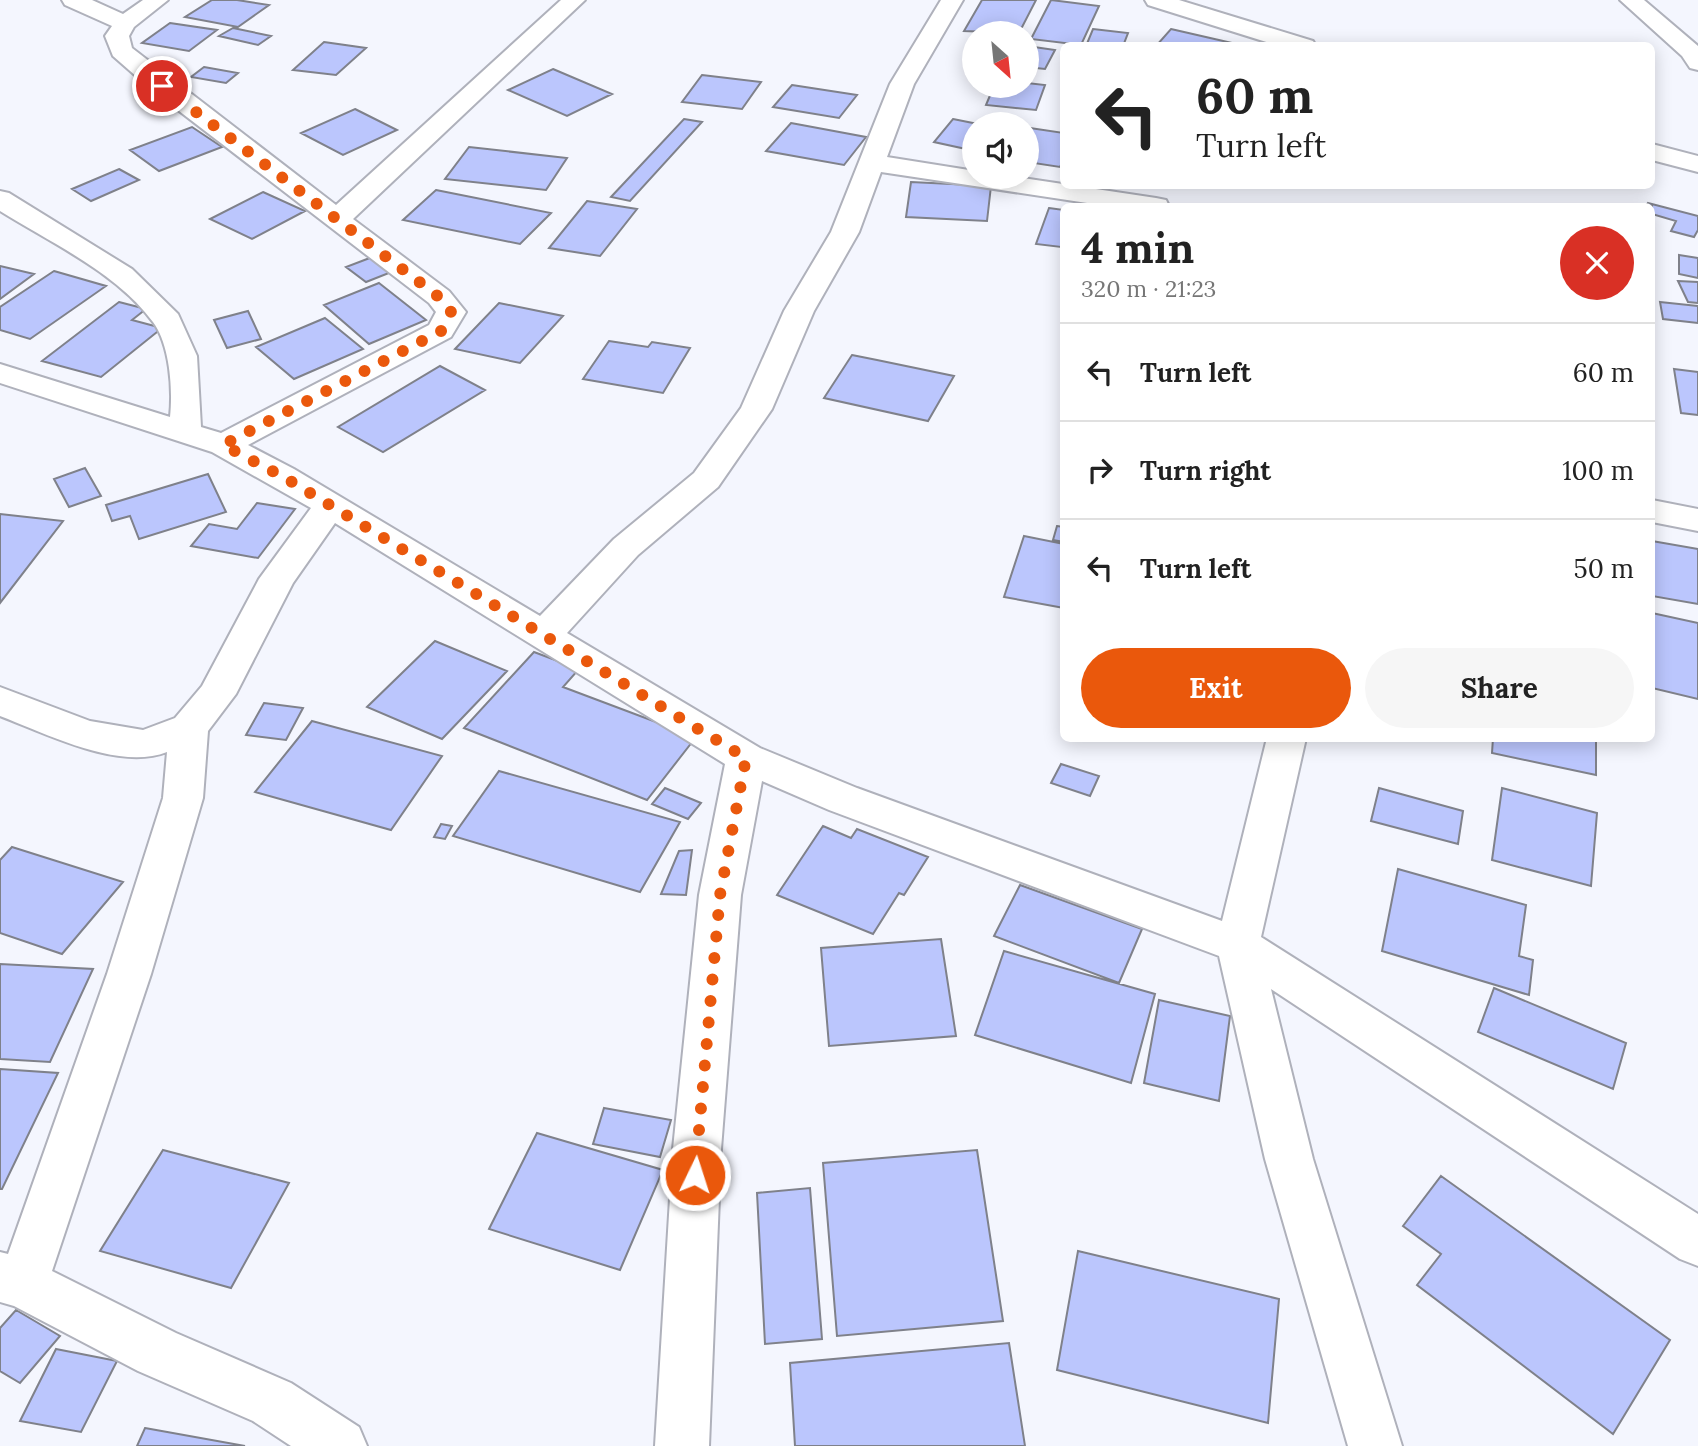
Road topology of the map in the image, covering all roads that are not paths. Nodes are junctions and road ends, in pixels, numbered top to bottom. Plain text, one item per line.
1 (73, 0) edge
2 (157, 0) edge
3 (574, 0) edge
4 (952, 0) edge
5 (1156, 0) edge
6 (1631, 0) edge
7 (125, 23) junction
8 (1293, 42) edge
9 (1698, 63) edge
10 (1655, 153) edge
11 (873, 163) junction
12 (1698, 164) edge
13 (0, 199) edge
14 (1136, 203) edge
15 (337, 219) junction
16 (0, 373) edge
17 (185, 432) junction
18 (223, 445) junction
19 (330, 506) junction
20 (1655, 512) edge
21 (1698, 520) edge
22 (545, 634) junction
23 (0, 701) edge
24 (189, 728) junction
25 (1286, 742) edge
26 (746, 758) junction
27 (1238, 945) junction
28 (1698, 1242) edge
29 (11, 1280) edge
30 (340, 1446) edge
31 (682, 1446) edge
32 (1375, 1446) edge

1 - 7 street
2 - 7 street
3 - 15 street
4 - 11 street
5 - 8 street
6 - 9 street
7 - 15 street
10 - 12 street
11 - 14 street
11 - 22 street
13 - 17 street
15 - 18 street
16 - 17 street
17 - 18 street
18 - 19 street
19 - 22 street
19 - 24 street
20 - 21 street
22 - 26 street
23 - 24 street
24 - 29 street
25 - 27 street
26 - 27 street
26 - 31 street
27 - 28 street
27 - 32 street
29 - 30 street

